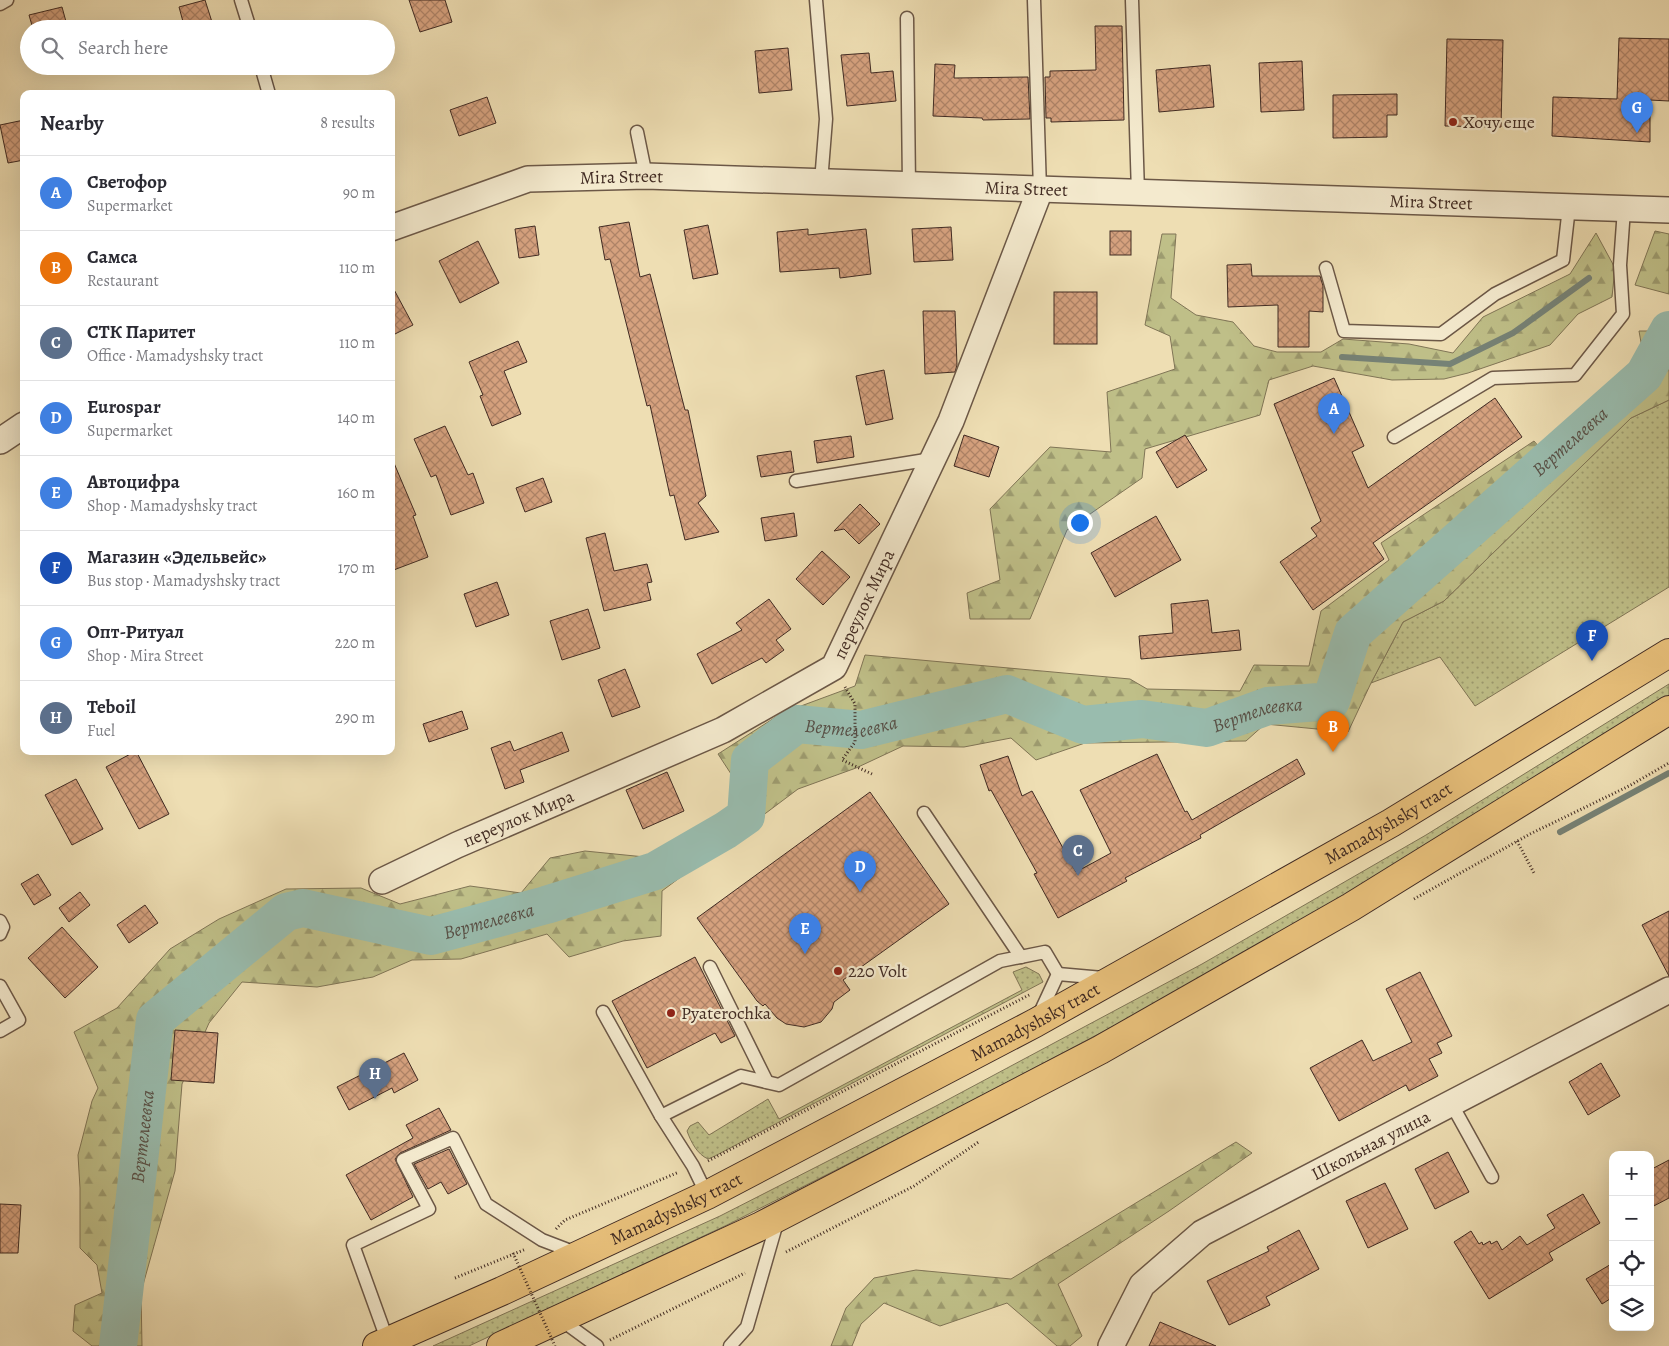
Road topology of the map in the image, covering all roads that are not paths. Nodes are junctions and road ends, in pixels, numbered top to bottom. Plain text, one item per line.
1 (7, 0) edge
2 (241, 0) edge
3 (816, 0) edge
4 (1034, 0) edge
5 (1132, 0) edge
6 (0, 4) edge
7 (906, 18) dead end
8 (247, 20) edge
9 (264, 75) edge
10 (269, 90) edge
11 (638, 132) dead end
12 (646, 176) junction
13 (821, 182) junction
14 (909, 186) junction
15 (1040, 190) junction
16 (1138, 193) junction
17 (1569, 207) junction
18 (1624, 209) junction
19 (1669, 210) edge
20 (395, 227) edge
21 (1326, 268) dead end
22 (20, 428) edge
23 (1394, 437) dead end
24 (0, 441) edge
25 (932, 459) junction
26 (796, 481) dead end
27 (1669, 653) edge
28 (1669, 710) edge
29 (924, 813) dead end
30 (382, 881) dead end
31 (0, 921) edge
32 (0, 934) edge
33 (1021, 957) junction
34 (710, 967) dead end
35 (1058, 974) junction
36 (1114, 979) junction
37 (0, 986) edge
38 (1669, 990) edge
39 (603, 1012) dead end
40 (1035, 1023) junction
41 (0, 1031) edge
42 (767, 1082) junction
43 (1451, 1103) junction
44 (661, 1116) junction
45 (1492, 1177) dead end
46 (707, 1195) junction
47 (779, 1217) junction
48 (581, 1255) junction
49 (560, 1319) junction
50 (382, 1344) edge
51 (501, 1346) edge
52 (597, 1346) edge
53 (730, 1346) edge
54 (1111, 1346) edge

1 - 6 lane
2 - 8 lane
3 - 13 lane
4 - 15 lane
5 - 16 lane
7 - 14 lane
9 - 10 lane
11 - 12 lane
12 - 13 street, Mira Street
12 - 20 street, Mira Street
13 - 14 street, Mira Street
14 - 15 street, Mira Street
15 - 16 street, Mira Street
15 - 25 street, переулок Мира
16 - 17 street, Mira Street
17 - 18 street, Mira Street
17 - 21 lane
18 - 19 street, Mira Street
18 - 23 lane
22 - 24 street
25 - 26 lane
25 - 30 street, переулок Мира
27 - 36 main road, Mamadyshsky tract
28 - 47 main road
29 - 33 lane
31 - 32 lane
33 - 35 lane
33 - 42 lane
34 - 42 lane
35 - 36 lane
35 - 40 lane
36 - 40 main road, Mamadyshsky tract
37 - 41 lane
38 - 43 street, Школьная улица
39 - 44 lane
40 - 46 main road, Mamadyshsky tract
42 - 44 lane
43 - 45 lane
43 - 54 street, Школьная улица
44 - 46 lane
46 - 48 main road, Mamadyshsky tract
47 - 49 main road
47 - 53 lane
48 - 50 main road, Mamadyshsky tract
48 - 50 lane
49 - 51 main road
49 - 52 lane

